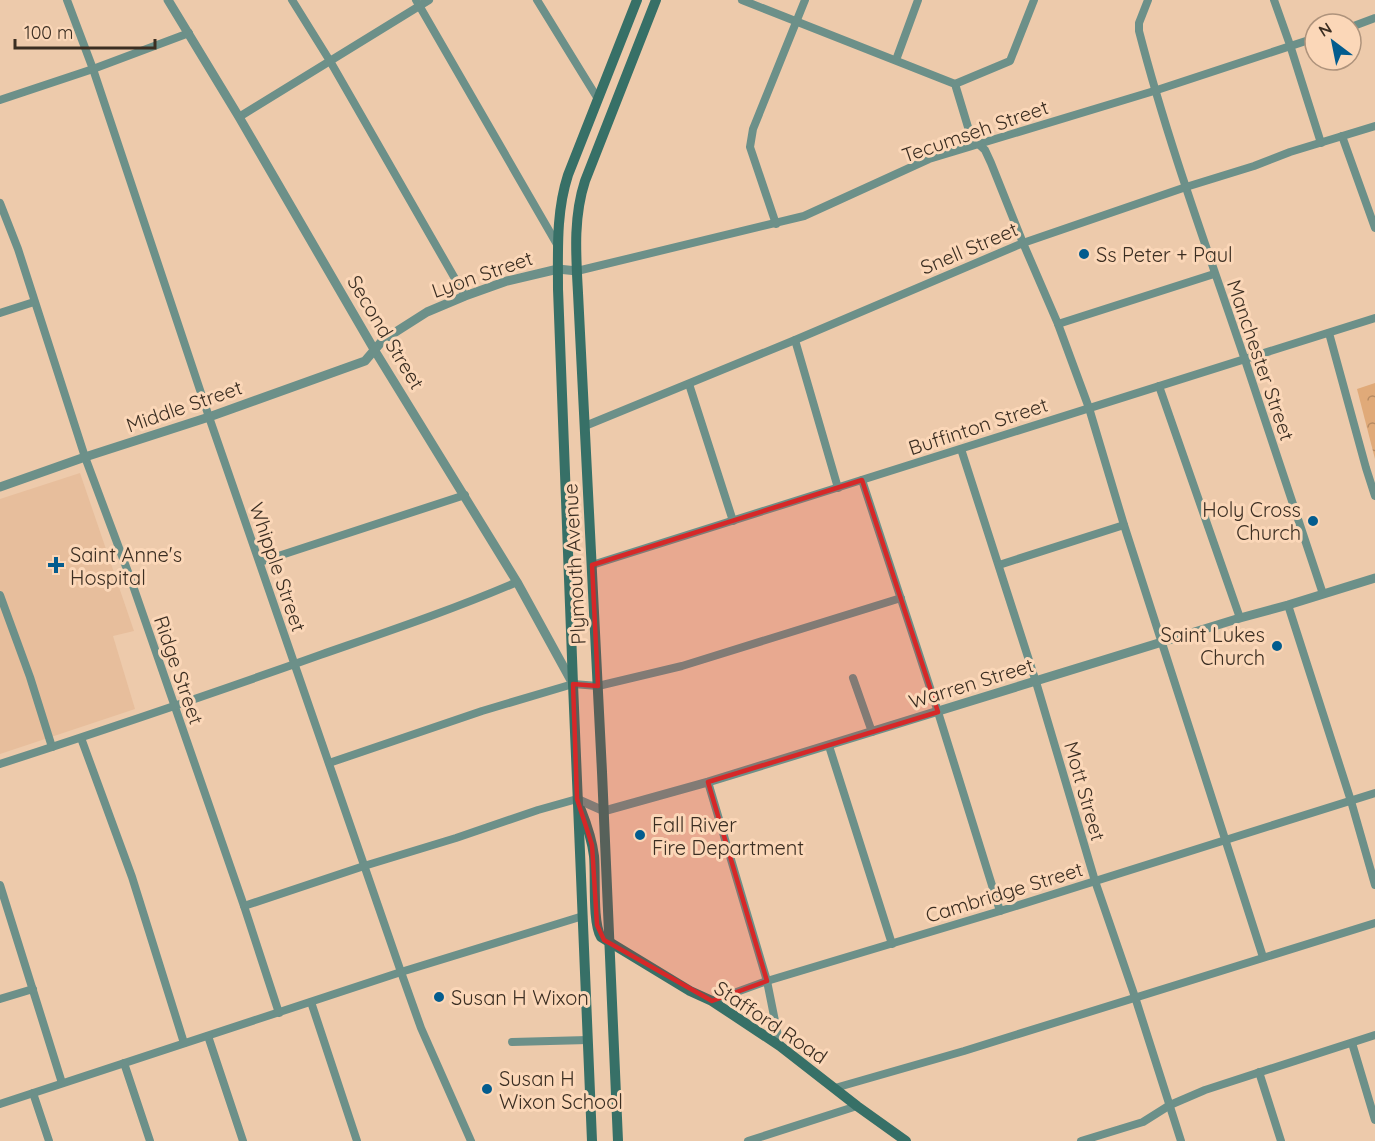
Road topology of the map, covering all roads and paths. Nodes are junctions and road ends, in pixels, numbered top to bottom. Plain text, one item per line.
1 (67, 0) edge
2 (168, 0) edge
3 (292, 0) edge
4 (429, 0) edge
5 (537, 0) edge
6 (637, 0) edge
7 (656, 0) edge
8 (742, 0) edge
9 (805, 0) edge
10 (918, 0) edge
11 (1034, 0) edge
12 (1148, 0) edge
13 (1274, 0) edge
14 (418, 3) edge
15 (797, 21) junction
16 (189, 33) junction
17 (1303, 41) edge
18 (1290, 45) junction
19 (896, 60) junction
20 (330, 61) junction
21 (93, 69) junction
22 (955, 84) junction
23 (1154, 91) junction
24 (598, 99) junction
25 (0, 100) edge
26 (239, 117) junction
27 (1375, 126) edge
28 (1342, 136) junction
29 (1321, 142) junction
30 (979, 144) junction
31 (1186, 187) junction
32 (0, 203) edge
33 (776, 224) junction
34 (1375, 228) edge
35 (1023, 243) junction
36 (558, 246) junction
37 (558, 269) junction
38 (577, 271) junction
39 (1214, 274) junction
40 (465, 296) junction
41 (34, 302) junction
42 (0, 313) edge
43 (1375, 318) edge
44 (1058, 324) junction
45 (1329, 333) junction
46 (795, 340) junction
47 (375, 351) junction
48 (1244, 359) junction
49 (689, 384) junction
50 (1159, 386) junction
51 (1089, 408) junction
52 (209, 417) junction
53 (585, 426) junction
54 (960, 449) junction
55 (85, 457) junction
56 (862, 480) junction
57 (0, 487) edge
58 (838, 488) junction
59 (465, 495) junction
60 (1375, 496) edge
61 (733, 521) junction
62 (1124, 525) junction
63 (260, 562) junction
64 (592, 565) junction
65 (999, 565) junction
66 (1375, 578) edge
67 (517, 582) junction
68 (1323, 594) junction
69 (0, 595) edge
70 (901, 598) junction
71 (1288, 605) junction
72 (1240, 618) junction
73 (1162, 643) junction
74 (294, 664) junction
75 (853, 678) dead end
76 (1036, 682) junction
77 (573, 684) junction
78 (598, 686) junction
79 (173, 705) junction
80 (938, 712) junction
81 (872, 732) junction
82 (81, 738) junction
83 (829, 746) junction
84 (52, 747) junction
85 (329, 763) junction
86 (0, 764) edge
87 (708, 782) junction
88 (1375, 793) edge
89 (577, 798) junction
90 (1351, 801) junction
91 (604, 811) junction
92 (1224, 840) junction
93 (364, 866) junction
94 (1095, 881) junction
95 (0, 885) edge
96 (1375, 885) edge
97 (244, 906) junction
98 (1000, 911) junction
99 (582, 916) junction
100 (1375, 923) edge
101 (610, 942) junction
102 (892, 944) junction
103 (1263, 957) junction
104 (401, 972) junction
105 (766, 981) junction
106 (33, 989) junction
107 (1136, 997) junction
108 (0, 999) edge
109 (712, 1001) junction
110 (311, 1002) junction
111 (279, 1013) junction
112 (1375, 1035) edge
113 (208, 1036) junction
114 (588, 1040) junction
115 (512, 1042) dead end
116 (184, 1043) junction
117 (1352, 1043) junction
118 (780, 1046) junction
119 (124, 1063) junction
120 (1259, 1072) junction
121 (62, 1083) junction
122 (835, 1088) junction
123 (33, 1093) junction
124 (0, 1104) edge
125 (857, 1106) junction
126 (1170, 1106) junction
127 (1375, 1120) edge
128 (49, 1141) edge
129 (150, 1141) edge
130 (243, 1141) edge
131 (357, 1141) edge
132 (471, 1141) edge
133 (592, 1141) edge
134 (618, 1141) edge
135 (748, 1141) edge
136 (906, 1141) edge
137 (1081, 1141) edge
138 (1181, 1141) edge
139 (1281, 1141) edge

1 - 21 street, Whipple Street
2 - 16 street, Second Street
3 - 20 street
4 - 14 street
5 - 24 street
6 - 24 main road, Plymouth Avenue
7 - 38 main road, Plymouth Avenue
8 - 15 street
9 - 15 street
10 - 19 street
11 - 22 street
12 - 23 street, Manchester Street
13 - 18 street
14 - 20 street
14 - 36 street
15 - 19 street
15 - 33 street
16 - 21 street
16 - 26 street, Second Street
17 - 18 street, Tecumseh Street
18 - 23 street, Tecumseh Street
18 - 29 street
19 - 22 street
20 - 26 street
20 - 40 street
21 - 25 street
21 - 52 street, Whipple Street
22 - 30 street
23 - 30 street, Tecumseh Street
23 - 31 street, Manchester Street
24 - 36 main road, Plymouth Avenue
26 - 47 street, Second Street
27 - 28 street, Snell Street
28 - 29 street, Snell Street
28 - 34 street
29 - 31 street, Snell Street
30 - 33 street, Tecumseh Street
30 - 35 street
31 - 35 street, Snell Street
31 - 39 street, Manchester Street
32 - 41 street, Ridge Street
33 - 38 street, Tecumseh Street
35 - 44 street
35 - 46 street, Snell Street
36 - 37 main road, Plymouth Avenue
37 - 38 street, Lyon Street
37 - 40 street, Lyon Street
37 - 77 main road, Plymouth Avenue
38 - 53 main road, Plymouth Avenue
39 - 44 street
39 - 48 street, Manchester Street
40 - 47 street, Lyon Street
41 - 42 street
41 - 55 street, Ridge Street
43 - 45 street, Buffinton Street
44 - 51 street
45 - 48 street, Buffinton Street
45 - 60 street
46 - 49 street, Snell Street
46 - 58 street
47 - 52 street, Middle Street
47 - 59 street, Second Street
48 - 50 street, Buffinton Street
48 - 68 street, Manchester Street
49 - 53 street, Snell Street
49 - 61 street
50 - 51 street, Buffinton Street
50 - 72 street
51 - 54 street, Buffinton Street
51 - 62 street
52 - 55 street, Middle Street
52 - 63 street, Whipple Street
53 - 64 main road, Plymouth Avenue
54 - 56 street, Buffinton Street
54 - 65 street, Mott Street
55 - 57 street, Middle Street
55 - 79 street, Ridge Street
56 - 58 street, Buffinton Street
56 - 70 street
58 - 61 street, Buffinton Street
59 - 63 street
59 - 67 street, Second Street
61 - 64 street, Buffinton Street
62 - 65 street
62 - 73 street
63 - 74 street, Whipple Street
64 - 78 main road, Plymouth Avenue
65 - 76 street, Mott Street
66 - 68 street, Warren Street
67 - 74 street
67 - 77 street, Second Street
68 - 71 street, Warren Street
69 - 84 street
70 - 78 street
70 - 80 street
71 - 72 street, Warren Street
71 - 90 street
72 - 73 street, Warren Street
73 - 76 street, Warren Street
73 - 92 street
74 - 79 street
74 - 85 street, Whipple Street
75 - 81 street
76 - 80 street, Warren Street
76 - 94 street, Mott Street
77 - 78 street
77 - 85 street
77 - 89 main road, Plymouth Avenue
78 - 91 main road, Plymouth Avenue
79 - 82 street
79 - 97 street, Ridge Street
80 - 81 street, Warren Street
80 - 98 street
81 - 83 street, Warren Street
82 - 84 street
82 - 116 street
83 - 87 street, Warren Street
83 - 102 street
84 - 86 street
85 - 93 street, Whipple Street
87 - 91 street, Warren Street
87 - 105 street
88 - 90 street, Cambridge Street
89 - 91 street
89 - 93 street
89 - 99 main road, Plymouth Avenue
89 - 101 main road
90 - 92 street, Cambridge Street
90 - 96 street
91 - 101 main road, Plymouth Avenue
92 - 94 street, Cambridge Street
92 - 103 street
93 - 97 street
93 - 104 street, Whipple Street
94 - 98 street, Cambridge Street
94 - 107 street, Mott Street
95 - 106 street
97 - 111 street, Ridge Street
98 - 102 street, Cambridge Street
99 - 104 street
99 - 114 main road, Plymouth Avenue
100 - 103 street
101 - 109 main road, Stafford Road
101 - 134 main road, Plymouth Avenue
102 - 105 street, Cambridge Street
103 - 107 street
104 - 110 street
104 - 132 street, Whipple Street
105 - 109 street, Cambridge Street
105 - 118 street
106 - 108 street
106 - 121 street
107 - 122 street
107 - 126 street, Mott Street
109 - 118 main road, Stafford Road
110 - 111 street
110 - 131 street
111 - 113 street
112 - 117 street
113 - 116 street
113 - 130 street
114 - 115 street
114 - 133 main road, Plymouth Avenue
116 - 119 street
117 - 120 street
117 - 127 street
118 - 122 main road, Stafford Road
119 - 121 street
119 - 129 street
120 - 126 street
120 - 139 street
121 - 123 street
122 - 125 main road, Stafford Road
123 - 124 street
123 - 128 street
125 - 135 street
125 - 136 main road, Stafford Road
126 - 137 street
126 - 138 street, Mott Street

